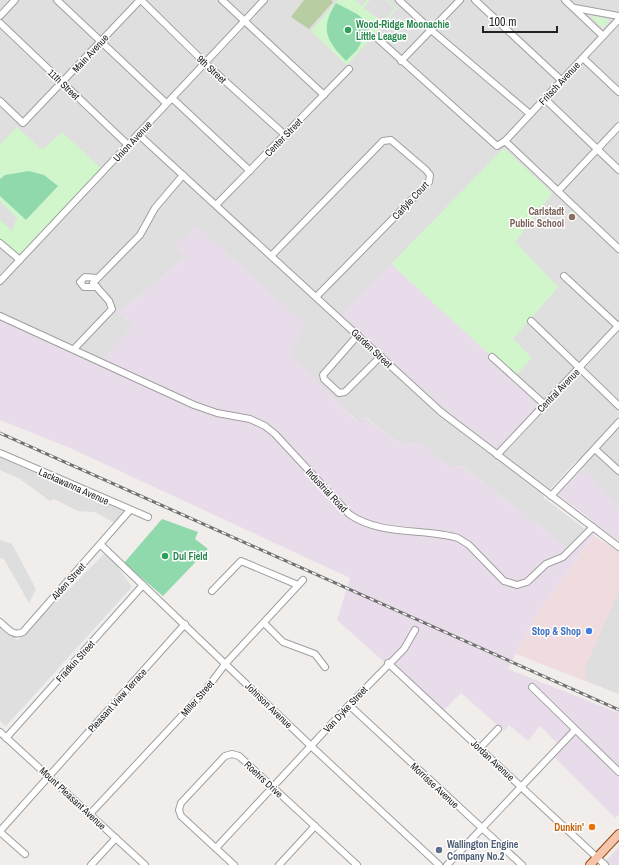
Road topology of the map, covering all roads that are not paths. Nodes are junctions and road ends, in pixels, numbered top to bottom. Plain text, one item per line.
1 (15, 0) edge
2 (57, 0) edge
3 (141, 0) edge
4 (222, 0) edge
5 (264, 0) edge
6 (399, 0) edge
7 (460, 0) edge
8 (475, 0) edge
9 (565, 0) edge
10 (574, 8) junction
11 (0, 16) edge
12 (619, 16) edge
13 (619, 19) edge
14 (244, 22) junction
15 (0, 23) edge
16 (431, 30) junction
17 (603, 36) junction
18 (377, 38) dead end
19 (101, 42) junction
20 (583, 58) junction
21 (401, 61) junction
22 (205, 63) junction
23 (349, 69) dead end
24 (562, 81) junction
25 (62, 82) junction
26 (619, 92) edge
27 (324, 95) junction
28 (172, 98) junction
29 (544, 99) junction
30 (0, 101) edge
31 (166, 103) junction
32 (530, 114) junction
33 (619, 126) edge
34 (138, 134) junction
35 (285, 135) junction
36 (505, 141) junction
37 (128, 145) junction
38 (598, 150) junction
39 (619, 170) edge
40 (250, 171) junction
41 (183, 175) junction
42 (558, 191) junction
43 (216, 205) junction
44 (0, 243) edge
45 (619, 249) edge
46 (272, 255) junction
47 (20, 260) junction
48 (564, 276) dead end
49 (97, 278) junction
50 (0, 281) edge
51 (97, 287) junction
52 (317, 296) junction
53 (0, 316) edge
54 (531, 321) dead end
55 (619, 326) edge
56 (358, 335) junction
57 (74, 349) junction
58 (381, 356) junction
59 (492, 357) dead end
60 (579, 367) junction
61 (544, 404) junction
62 (619, 406) edge
63 (619, 422) edge
64 (595, 449) junction
65 (0, 453) edge
66 (497, 455) junction
67 (619, 471) edge
68 (551, 496) junction
69 (130, 510) junction
70 (148, 517) dead end
71 (593, 527) junction
72 (100, 545) junction
73 (619, 547) edge
74 (302, 580) dead end
75 (143, 585) junction
76 (298, 585) junction
77 (212, 591) dead end
78 (0, 622) edge
79 (264, 623) junction
80 (185, 624) junction
81 (415, 630) dead end
82 (388, 663) junction
83 (226, 664) junction
84 (325, 667) dead end
85 (532, 687) dead end
86 (349, 705) junction
87 (498, 729) dead end
88 (575, 730) junction
89 (0, 732) edge
90 (6, 738) junction
91 (311, 746) junction
92 (480, 748) junction
93 (619, 772) edge
94 (49, 777) junction
95 (520, 786) junction
96 (273, 788) junction
97 (90, 814) junction
98 (315, 826) junction
99 (482, 828) junction
100 (0, 831) edge
101 (619, 834) edge
102 (116, 838) junction
103 (216, 848) junction
104 (25, 854) dead end
105 (597, 858) junction
106 (436, 864) edge
107 (91, 865) edge
108 (145, 865) edge
109 (234, 865) edge
110 (279, 865) edge
111 (356, 865) edge
112 (447, 865) edge
113 (522, 865) edge
114 (590, 865) edge
115 (605, 865) edge

1 - 11 street
2 - 19 street
3 - 19 street, Main Avenue
3 - 22 street, 9th Street
4 - 14 street
5 - 14 street, Union Avenue
6 - 16 street
7 - 16 street
8 - 24 street
9 - 10 street
10 - 12 street
10 - 17 street
13 - 17 street, Fritsch Avenue
14 - 22 street, Union Avenue
14 - 27 street
15 - 25 street, 11th Street
16 - 21 street
16 - 32 street
17 - 20 street, Fritsch Avenue
18 - 21 street
19 - 25 street, Main Avenue
19 - 31 street
20 - 24 street, Fritsch Avenue
20 - 26 street
21 - 36 street, Fritsch Avenue
22 - 28 street, Union Avenue
22 - 35 street, 9th Street
23 - 27 street, Center Street
24 - 29 street, Fritsch Avenue
25 - 30 street, Main Avenue
25 - 37 street, 11th Street
27 - 35 street, Center Street
28 - 31 street, Union Avenue
28 - 40 street
29 - 32 street, Fritsch Avenue
29 - 38 street
31 - 34 street, Union Avenue
32 - 36 street, Fritsch Avenue
33 - 38 street
34 - 37 street, Union Avenue
34 - 41 street, Garden Street
35 - 40 street, Center Street
36 - 42 street
37 - 47 street, Union Avenue
38 - 39 street
38 - 42 street
40 - 43 street, Center Street
41 - 43 street, Garden Street
41 - 49 street
42 - 45 street
43 - 46 street, Garden Street
44 - 47 street
46 - 52 street, Garden Street
46 - 52 street, Carlyle Court
47 - 50 street, Union Avenue
48 - 55 street
49 - 51 street
49 - 51 street
51 - 57 street
52 - 56 street, Garden Street
53 - 57 street, Industrial Road
54 - 60 street
55 - 60 street, Central Avenue
56 - 58 street, Garden Street
56 - 58 street
57 - 71 street, Industrial Road
58 - 66 street, Garden Street
59 - 61 street
60 - 61 street, Central Avenue
60 - 62 street
61 - 66 street, Central Avenue
63 - 64 street
64 - 67 street
64 - 68 street
65 - 69 street, Lackawanna Avenue
66 - 68 street, Garden Street
68 - 71 street, Garden Street
69 - 70 street, Lackawanna Avenue
69 - 72 street, Alden Street
71 - 73 street, Garden Street
72 - 75 street, Johnson Avenue
72 - 78 street, Alden Street
74 - 76 street, Miller Street
75 - 80 street, Johnson Avenue
75 - 90 street, Fradkin Street
76 - 77 street
76 - 79 street, Miller Street
79 - 83 street, Miller Street
79 - 84 street
80 - 83 street, Johnson Avenue
80 - 94 street, Pleasant View Terrace
81 - 82 street, Van Dyke Street
82 - 86 street, Van Dyke Street
82 - 92 street, Jordan Avenue
83 - 91 street, Johnson Avenue
83 - 97 street, Miller Street
85 - 88 street
86 - 91 street, Van Dyke Street
86 - 99 street, Morrisse Avenue
87 - 92 street
88 - 93 street
88 - 95 street
89 - 90 street, Mount Pleasant Avenue
90 - 94 street, Mount Pleasant Avenue
91 - 96 street, Van Dyke Street
91 - 106 street, Johnson Avenue
92 - 95 street, Jordan Avenue
94 - 97 street, Mount Pleasant Avenue
94 - 100 street, Pleasant View Terrace
95 - 99 street
95 - 105 street, Jordan Avenue
96 - 98 street, Roehrs Drive
96 - 103 street, Van Dyke Street
96 - 103 street, Roehrs Drive
97 - 102 street, Mount Pleasant Avenue
98 - 110 street
98 - 111 street, Roehrs Drive
99 - 112 street
99 - 113 street, Morrisse Avenue
100 - 104 street
101 - 105 main road
102 - 107 street
102 - 108 street, Mount Pleasant Avenue
103 - 109 street, Roehrs Drive
105 - 114 main road
105 - 115 street, Jordan Avenue

